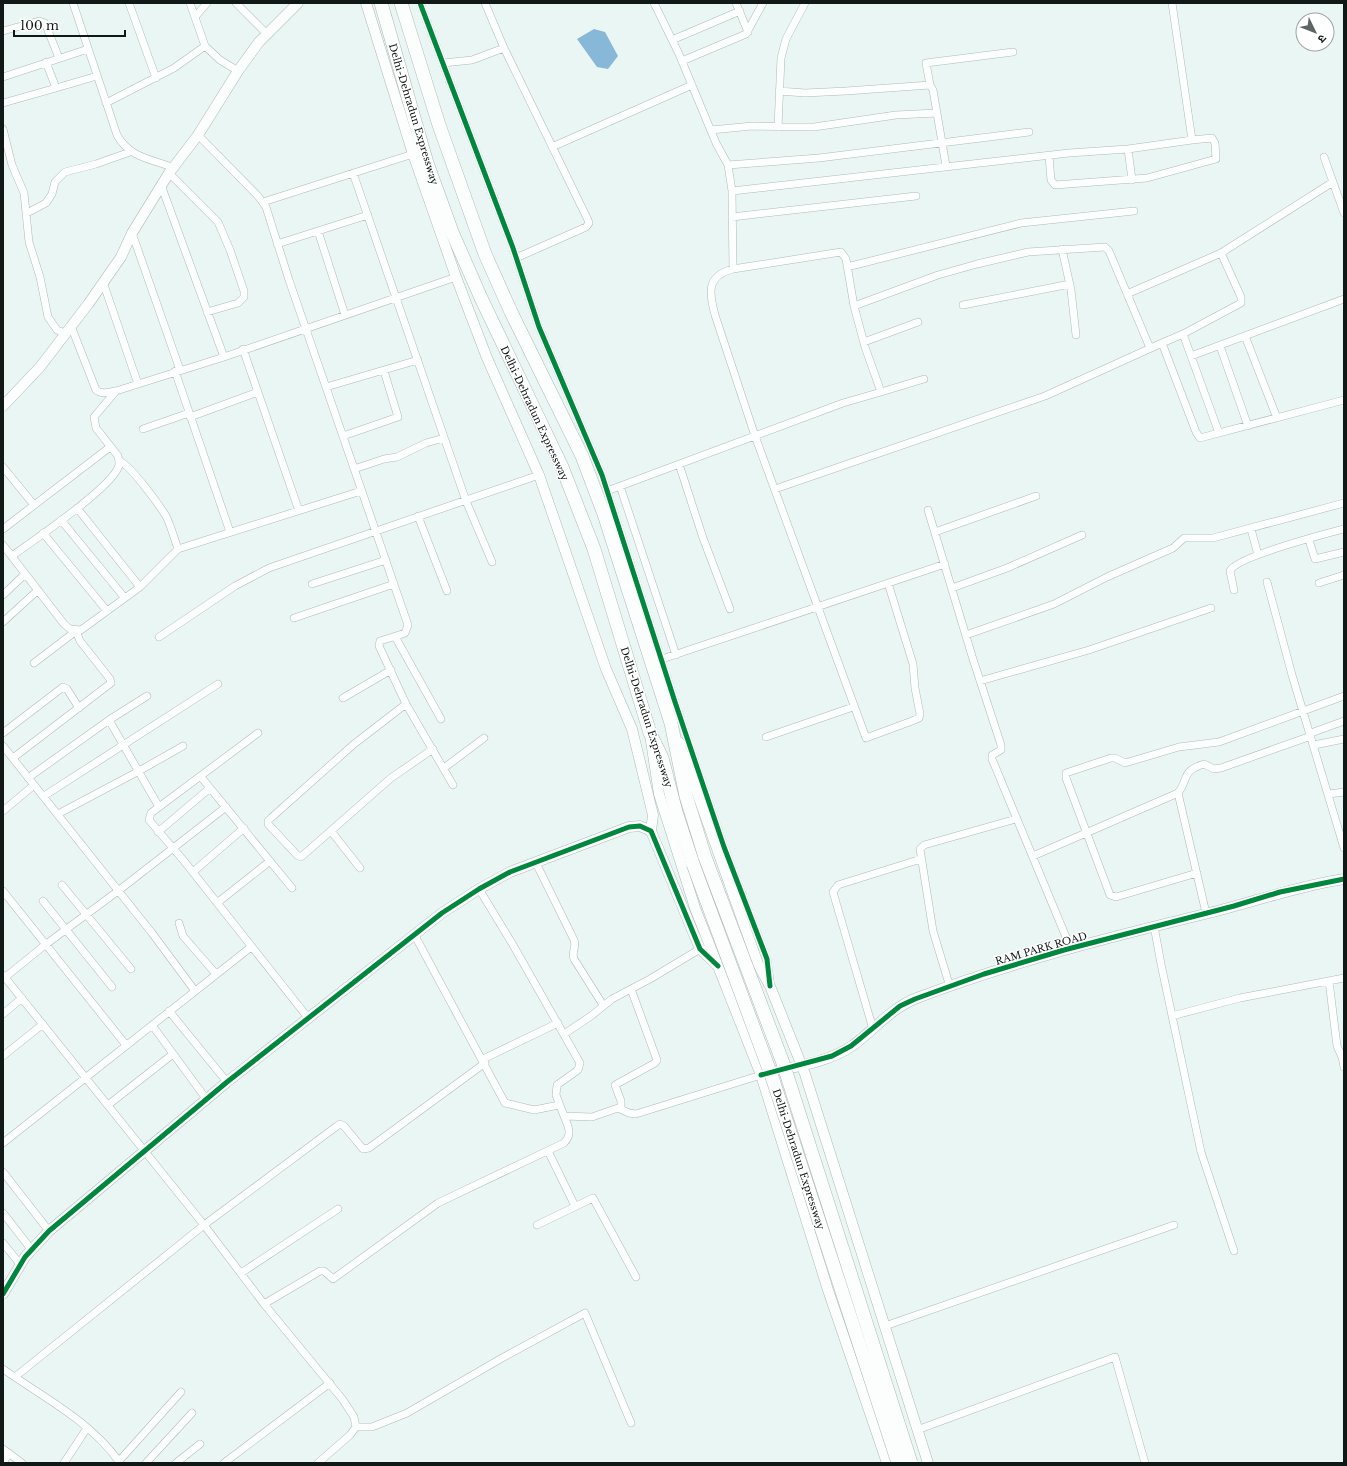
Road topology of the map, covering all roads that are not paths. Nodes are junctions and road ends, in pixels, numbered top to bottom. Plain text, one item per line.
1 (73, 3) edge
2 (129, 3) edge
3 (190, 3) edge
4 (207, 3) edge
5 (236, 3) edge
6 (298, 3) edge
7 (366, 3) edge
8 (381, 3) edge
9 (401, 3) edge
10 (420, 3) edge
11 (485, 3) edge
12 (654, 3) edge
13 (736, 3) edge
14 (763, 3) edge
15 (805, 3) edge
16 (1172, 3) edge
17 (740, 11) junction
18 (194, 17) junction
19 (3, 31) edge
20 (748, 32) junction
21 (267, 34) junction
22 (672, 40) junction
23 (205, 46) junction
24 (504, 48) junction
25 (88, 49) junction
26 (1013, 52) dead end
27 (59, 58) junction
28 (682, 61) junction
29 (46, 62) junction
30 (443, 63) junction
31 (238, 71) junction
32 (97, 76) junction
33 (3, 77) edge
34 (156, 78) junction
35 (692, 85) junction
36 (930, 85) junction
37 (56, 88) junction
38 (779, 91) junction
39 (3, 103) edge
40 (106, 103) junction
41 (937, 113) junction
42 (778, 127) junction
43 (3, 128) edge
44 (711, 130) junction
45 (1029, 132) dead end
46 (198, 135) junction
47 (1192, 140) junction
48 (942, 143) junction
49 (552, 147) junction
50 (1128, 149) junction
51 (130, 152) junction
52 (413, 154) junction
53 (1049, 156) junction
54 (1324, 157) dead end
55 (728, 165) junction
56 (946, 166) junction
57 (170, 170) junction
58 (353, 173) junction
59 (1132, 180) junction
60 (1333, 182) junction
61 (161, 185) junction
62 (732, 190) junction
63 (916, 196) dead end
64 (263, 202) junction
65 (1134, 211) dead end
66 (27, 213) junction
67 (1344, 213) edge
68 (368, 215) junction
69 (732, 217) junction
70 (318, 231) junction
71 (132, 233) junction
72 (277, 244) junction
73 (1062, 249) junction
74 (1222, 253) junction
75 (516, 258) junction
76 (847, 267) junction
77 (733, 269) junction
78 (456, 277) junction
79 (103, 282) junction
80 (1070, 284) junction
81 (1127, 294) junction
82 (396, 298) junction
83 (1344, 299) edge
84 (963, 305) dead end
85 (854, 306) junction
86 (207, 312) junction
87 (345, 315) junction
88 (918, 322) dead end
89 (306, 328) junction
90 (68, 330) junction
91 (1183, 334) junction
92 (1076, 335) dead end
93 (1245, 336) junction
94 (864, 342) junction
95 (1162, 343) junction
96 (1220, 346) junction
97 (1150, 348) junction
98 (243, 349) junction
99 (1191, 356) junction
100 (224, 357) junction
101 (418, 360) junction
102 (177, 370) junction
103 (384, 371) junction
104 (924, 379) dead end
105 (138, 384) junction
106 (326, 387) junction
107 (116, 391) junction
108 (258, 392) junction
109 (881, 392) junction
110 (1344, 400) edge
111 (3, 406) edge
112 (190, 415) junction
113 (1277, 418) junction
114 (1248, 426) junction
115 (143, 429) dead end
116 (1219, 434) junction
117 (343, 436) junction
118 (755, 436) junction
119 (444, 438) junction
120 (110, 447) junction
121 (119, 462) junction
122 (680, 464) junction
123 (3, 467) edge
124 (354, 469) junction
125 (540, 475) junction
126 (620, 486) junction
127 (776, 489) junction
128 (608, 490) junction
129 (361, 491) junction
130 (1036, 496) dead end
131 (466, 501) junction
132 (1344, 503) edge
133 (34, 505) junction
134 (77, 508) junction
135 (928, 510) dead end
136 (299, 511) junction
137 (418, 516) junction
138 (61, 520) junction
139 (3, 529) edge
140 (1250, 529) junction
141 (1344, 529) edge
142 (376, 530) junction
143 (230, 532) junction
144 (935, 532) junction
145 (43, 534) junction
146 (1082, 535) dead end
147 (1309, 540) junction
148 (3, 545) edge
149 (178, 549) junction
150 (1344, 552) edge
151 (1258, 555) junction
152 (12, 556) junction
153 (386, 560) junction
154 (492, 562) dead end
155 (944, 564) junction
156 (25, 574) junction
157 (1344, 575) edge
158 (1267, 582) dead end
159 (888, 583) junction
160 (1319, 583) dead end
161 (312, 584) dead end
162 (394, 584) junction
163 (140, 587) junction
164 (952, 588) junction
165 (38, 590) junction
166 (1234, 590) dead end
167 (447, 591) dead end
168 (3, 595) edge
169 (124, 597) junction
170 (818, 607) junction
171 (1211, 608) dead end
172 (730, 609) dead end
173 (108, 611) junction
174 (294, 618) dead end
175 (3, 622) edge
176 (76, 630) junction
177 (966, 635) junction
178 (396, 636) junction
179 (159, 637) dead end
180 (676, 655) junction
181 (662, 659) junction
182 (34, 663) dead end
183 (391, 670) junction
184 (980, 681) junction
185 (218, 684) dead end
186 (147, 696) dead end
187 (1344, 696) edge
188 (343, 698) dead end
189 (406, 704) junction
190 (853, 707) junction
191 (78, 708) junction
192 (1303, 710) junction
193 (441, 719) dead end
194 (110, 720) junction
195 (1344, 721) edge
196 (671, 723) junction
197 (3, 733) edge
198 (258, 733) dead end
199 (650, 733) junction
200 (1311, 734) junction
201 (766, 737) dead end
202 (484, 738) dead end
203 (1344, 739) edge
204 (1314, 745) junction
205 (3, 746) edge
206 (125, 746) junction
207 (183, 746) dead end
208 (433, 749) junction
209 (13, 758) junction
210 (444, 768) junction
211 (140, 772) junction
212 (201, 777) junction
213 (28, 778) junction
214 (34, 785) junction
215 (453, 785) dead end
216 (210, 788) junction
217 (1344, 792) edge
218 (1178, 794) junction
219 (1329, 794) junction
220 (44, 796) junction
221 (226, 806) junction
222 (159, 807) junction
223 (3, 810) edge
224 (58, 814) junction
225 (1016, 819) junction
226 (1340, 822) edge
227 (244, 828) junction
228 (651, 831) junction
229 (158, 832) junction
230 (331, 832) junction
231 (1086, 833) junction
232 (173, 848) junction
233 (1344, 848) edge
234 (1032, 856) junction
235 (921, 859) junction
236 (270, 861) junction
237 (536, 863) junction
238 (360, 868) dead end
239 (193, 872) junction
240 (1197, 873) junction
241 (1344, 879) edge
242 (62, 885) dead end
243 (292, 888) dead end
244 (479, 889) junction
245 (3, 891) edge
246 (118, 891) junction
247 (43, 901) dead end
248 (217, 903) junction
249 (1206, 913) junction
250 (85, 915) junction
251 (179, 923) dead end
252 (1154, 926) junction
253 (65, 929) junction
254 (414, 934) junction
255 (45, 945) junction
256 (251, 947) junction
257 (1071, 949) junction
258 (700, 950) junction
259 (718, 966) junction
260 (131, 969) dead end
261 (216, 974) junction
262 (4, 977) edge
263 (1344, 978) edge
264 (1329, 981) junction
265 (770, 986) junction
266 (112, 987) dead end
267 (950, 987) junction
268 (631, 989) junction
269 (195, 991) junction
270 (22, 998) junction
271 (603, 1005) junction
272 (169, 1011) junction
273 (3, 1014) edge
274 (1172, 1016) junction
275 (309, 1019) junction
276 (558, 1023) junction
277 (43, 1024) junction
278 (152, 1025) junction
279 (873, 1029) junction
280 (564, 1034) junction
281 (126, 1045) junction
282 (173, 1054) junction
283 (3, 1056) edge
284 (484, 1061) junction
285 (801, 1065) junction
286 (1344, 1066) edge
287 (761, 1075) junction
288 (86, 1077) junction
289 (227, 1082) junction
290 (206, 1100) junction
291 (108, 1105) junction
292 (559, 1105) junction
293 (621, 1108) junction
294 (564, 1116) junction
295 (3, 1143) edge
296 (145, 1151) junction
297 (548, 1151) junction
298 (3, 1172) edge
299 (574, 1206) junction
300 (338, 1209) dead end
301 (3, 1213) edge
302 (204, 1225) junction
303 (537, 1225) dead end
304 (1174, 1225) dead end
305 (49, 1231) junction
306 (3, 1243) edge
307 (31, 1249) junction
308 (1234, 1251) dead end
309 (20, 1264) junction
310 (241, 1273) junction
311 (636, 1277) dead end
312 (3, 1294) edge
313 (264, 1304) junction
314 (885, 1326) junction
315 (3, 1369) edge
316 (15, 1377) junction
317 (330, 1383) junction
318 (181, 1392) dead end
319 (192, 1413) dead end
320 (631, 1423) dead end
321 (356, 1427) junction
322 (87, 1428) junction
323 (917, 1430) junction
324 (200, 1444) dead end
325 (6, 1451) edge
326 (120, 1462) edge
327 (3, 1463) edge
328 (22, 1463) edge
329 (64, 1463) edge
330 (146, 1463) edge
331 (176, 1463) edge
332 (224, 1463) edge
333 (318, 1463) edge
334 (887, 1463) edge
335 (898, 1463) edge
336 (911, 1463) edge
337 (928, 1463) edge
338 (1145, 1463) edge

1 - 25 street
2 - 34 street
3 - 18 street
4 - 18 street
5 - 21 street
6 - 21 street
7 - 52 street
8 - 199 highway, Delhi-Dehradun Expressway
9 - 196 highway, Delhi-Dehradun Expressway
10 - 30 street
11 - 24 street
12 - 22 street
13 - 17 street
14 - 20 street
15 - 38 street
16 - 47 street
17 - 20 street
17 - 22 street
18 - 23 street
19 - 27 street
20 - 28 street
21 - 31 street
22 - 28 street
23 - 31 street
23 - 34 street
24 - 30 street
24 - 49 street
25 - 27 street
25 - 32 street
26 - 36 street
27 - 29 street
28 - 35 street
29 - 33 street
29 - 37 street
30 - 75 street
31 - 46 street
32 - 37 street
32 - 40 street
34 - 40 street
35 - 44 street
35 - 49 street
36 - 38 street
36 - 41 street
37 - 39 street
38 - 42 street
40 - 51 street
41 - 42 street
41 - 48 street
42 - 44 street
43 - 66 street
44 - 55 street
45 - 48 street
46 - 57 street
46 - 64 street
47 - 50 street
47 - 59 street
48 - 55 street
48 - 56 street
49 - 75 street
50 - 53 street
50 - 59 street
51 - 57 street
51 - 66 street
52 - 58 street
52 - 78 street
53 - 56 street
53 - 59 street
54 - 60 street
55 - 62 street
56 - 62 street
57 - 61 street
57 - 86 street
58 - 64 street
58 - 68 street
60 - 67 street
60 - 74 street
61 - 71 street
61 - 86 street
62 - 69 street
63 - 69 street
64 - 72 street
65 - 76 street
66 - 90 street
68 - 70 street
68 - 82 street
69 - 77 street
70 - 72 street
70 - 87 street
71 - 79 street
71 - 102 street
72 - 89 street
73 - 80 street
73 - 81 street
73 - 85 street
74 - 81 street
74 - 91 street
75 - 128 street
76 - 77 street
76 - 85 street
77 - 118 street
78 - 82 street
78 - 125 street
79 - 90 street
79 - 105 street
80 - 84 street
80 - 92 street
81 - 97 street
82 - 87 street
82 - 101 street
83 - 93 street
85 - 94 street
86 - 100 street
87 - 89 street
88 - 94 street
89 - 98 street
89 - 106 street
90 - 107 street
90 - 111 street
91 - 95 street
91 - 99 street
93 - 96 street
93 - 113 street
94 - 109 street
95 - 97 street
95 - 116 street
96 - 99 street
96 - 114 street
97 - 127 street
98 - 100 street
98 - 108 street
99 - 116 street
100 - 102 street
101 - 103 street
101 - 119 street
102 - 105 street
102 - 112 street
103 - 106 street
103 - 117 street
104 - 109 street
105 - 107 street
106 - 117 street
107 - 120 street
108 - 112 street
108 - 136 street
109 - 118 street
110 - 113 street
112 - 115 street
112 - 143 street
113 - 114 street
114 - 116 street
117 - 124 street
118 - 122 street
118 - 127 street
119 - 124 street
119 - 131 street
120 - 121 street
120 - 133 street
121 - 134 street
121 - 149 street
122 - 126 street
122 - 172 street
123 - 133 street
124 - 129 street
125 - 131 street
125 - 228 street
126 - 128 street
126 - 180 street
127 - 170 street
128 - 181 street
129 - 136 street
129 - 142 street
130 - 144 street
131 - 137 street
131 - 154 street
132 - 140 street
133 - 139 street
134 - 138 street
134 - 163 street
135 - 144 street
136 - 143 street
137 - 142 street
137 - 167 street
138 - 145 street
138 - 169 street
140 - 151 street
140 - 177 street
141 - 147 street
142 - 153 street
142 - 179 street
143 - 149 street
144 - 155 street
145 - 152 street
145 - 173 street
146 - 164 street
147 - 150 street
147 - 151 street
148 - 152 street
149 - 163 street
151 - 166 street
152 - 156 street
153 - 161 street
153 - 162 street
155 - 159 street
155 - 164 street
156 - 165 street
156 - 168 street
157 - 160 street
158 - 192 street
159 - 170 street
159 - 190 street
162 - 174 street
162 - 178 street
163 - 169 street
164 - 177 street
165 - 175 street
165 - 176 street
169 - 173 street
170 - 180 street
170 - 190 street
171 - 184 street
173 - 176 street
176 - 182 street
176 - 191 street
177 - 184 street
178 - 183 street
178 - 193 street
180 - 181 street
181 - 265 street
183 - 188 street
183 - 189 street
184 - 225 street
185 - 206 street
186 - 194 street
187 - 192 street
189 - 208 street
189 - 230 street
190 - 201 street
191 - 197 street
191 - 209 street
192 - 200 street
192 - 231 street
194 - 206 street
194 - 213 street
195 - 200 street
196 - 265 street
196 - 336 highway, Delhi-Dehradun Expressway, bridge
198 - 212 street
199 - 259 street
199 - 335 highway, Delhi-Dehradun Expressway, bridge
200 - 204 street
200 - 218 street
202 - 210 street
203 - 204 street
204 - 219 street
205 - 209 street
206 - 211 street
206 - 220 street
207 - 211 street
208 - 210 street
208 - 230 street
209 - 213 street
210 - 215 street
211 - 222 street
211 - 224 street
212 - 216 street
212 - 222 street
213 - 214 street
214 - 220 street
214 - 223 street
216 - 221 street
216 - 229 street
217 - 219 street
218 - 231 street
218 - 240 street
219 - 226 street
220 - 224 street
221 - 227 street
221 - 232 street
222 - 229 street
224 - 246 street
225 - 234 street
225 - 235 street
226 - 233 street
227 - 236 street
227 - 239 street
228 - 237 street
228 - 258 street
229 - 232 street
230 - 238 street
231 - 234 street
231 - 240 street
232 - 239 street
232 - 246 street
234 - 257 street
235 - 267 street
235 - 279 street
236 - 243 street
236 - 248 street
237 - 244 street
237 - 271 street
239 - 248 street
240 - 249 street
241 - 249 street, RAM PARK ROAD
242 - 250 street
244 - 254 street
244 - 276 street
245 - 255 street
246 - 250 street
246 - 269 street
247 - 253 street
248 - 256 street
249 - 252 street, RAM PARK ROAD
250 - 253 street
250 - 260 street
251 - 261 street
252 - 257 street, RAM PARK ROAD
252 - 274 street
253 - 255 street
253 - 266 street
254 - 275 street
254 - 284 street
255 - 262 street
255 - 281 street
256 - 261 street
256 - 275 street
257 - 267 street, RAM PARK ROAD
258 - 259 street
258 - 268 street
259 - 287 street
261 - 269 street
262 - 270 street
263 - 264 street
264 - 274 street
264 - 286 street
265 - 285 street
267 - 279 street, RAM PARK ROAD
268 - 271 street
268 - 293 street
269 - 272 street
270 - 273 street
270 - 277 street
271 - 280 street
272 - 278 street
272 - 289 street
274 - 308 street
275 - 289 street
276 - 280 street
276 - 284 street
277 - 283 street
277 - 288 street
278 - 281 street
278 - 282 street
279 - 285 street, RAM PARK ROAD
280 - 292 street
281 - 288 street
282 - 290 street
282 - 291 street
284 - 292 street
284 - 302 street
285 - 287 street, RAM PARK ROAD
285 - 314 street
287 - 293 street
287 - 334 street
288 - 291 street
288 - 295 street
289 - 290 street
290 - 296 street
291 - 296 street
292 - 294 street
293 - 294 street
294 - 297 street
296 - 302 street
296 - 305 street
297 - 299 street
297 - 313 street
298 - 305 street
299 - 303 street
299 - 311 street
300 - 310 street
301 - 307 street
302 - 310 street
302 - 316 street
304 - 314 street
305 - 307 street
306 - 309 street
307 - 309 street
309 - 312 street
310 - 313 street
313 - 317 street
314 - 323 street
315 - 316 street
316 - 322 street
317 - 321 street
317 - 332 street
318 - 326 street
319 - 330 street
320 - 321 street
321 - 333 street
322 - 326 street
322 - 329 street
323 - 337 street
323 - 338 street
324 - 331 street
325 - 327 street
325 - 328 street

